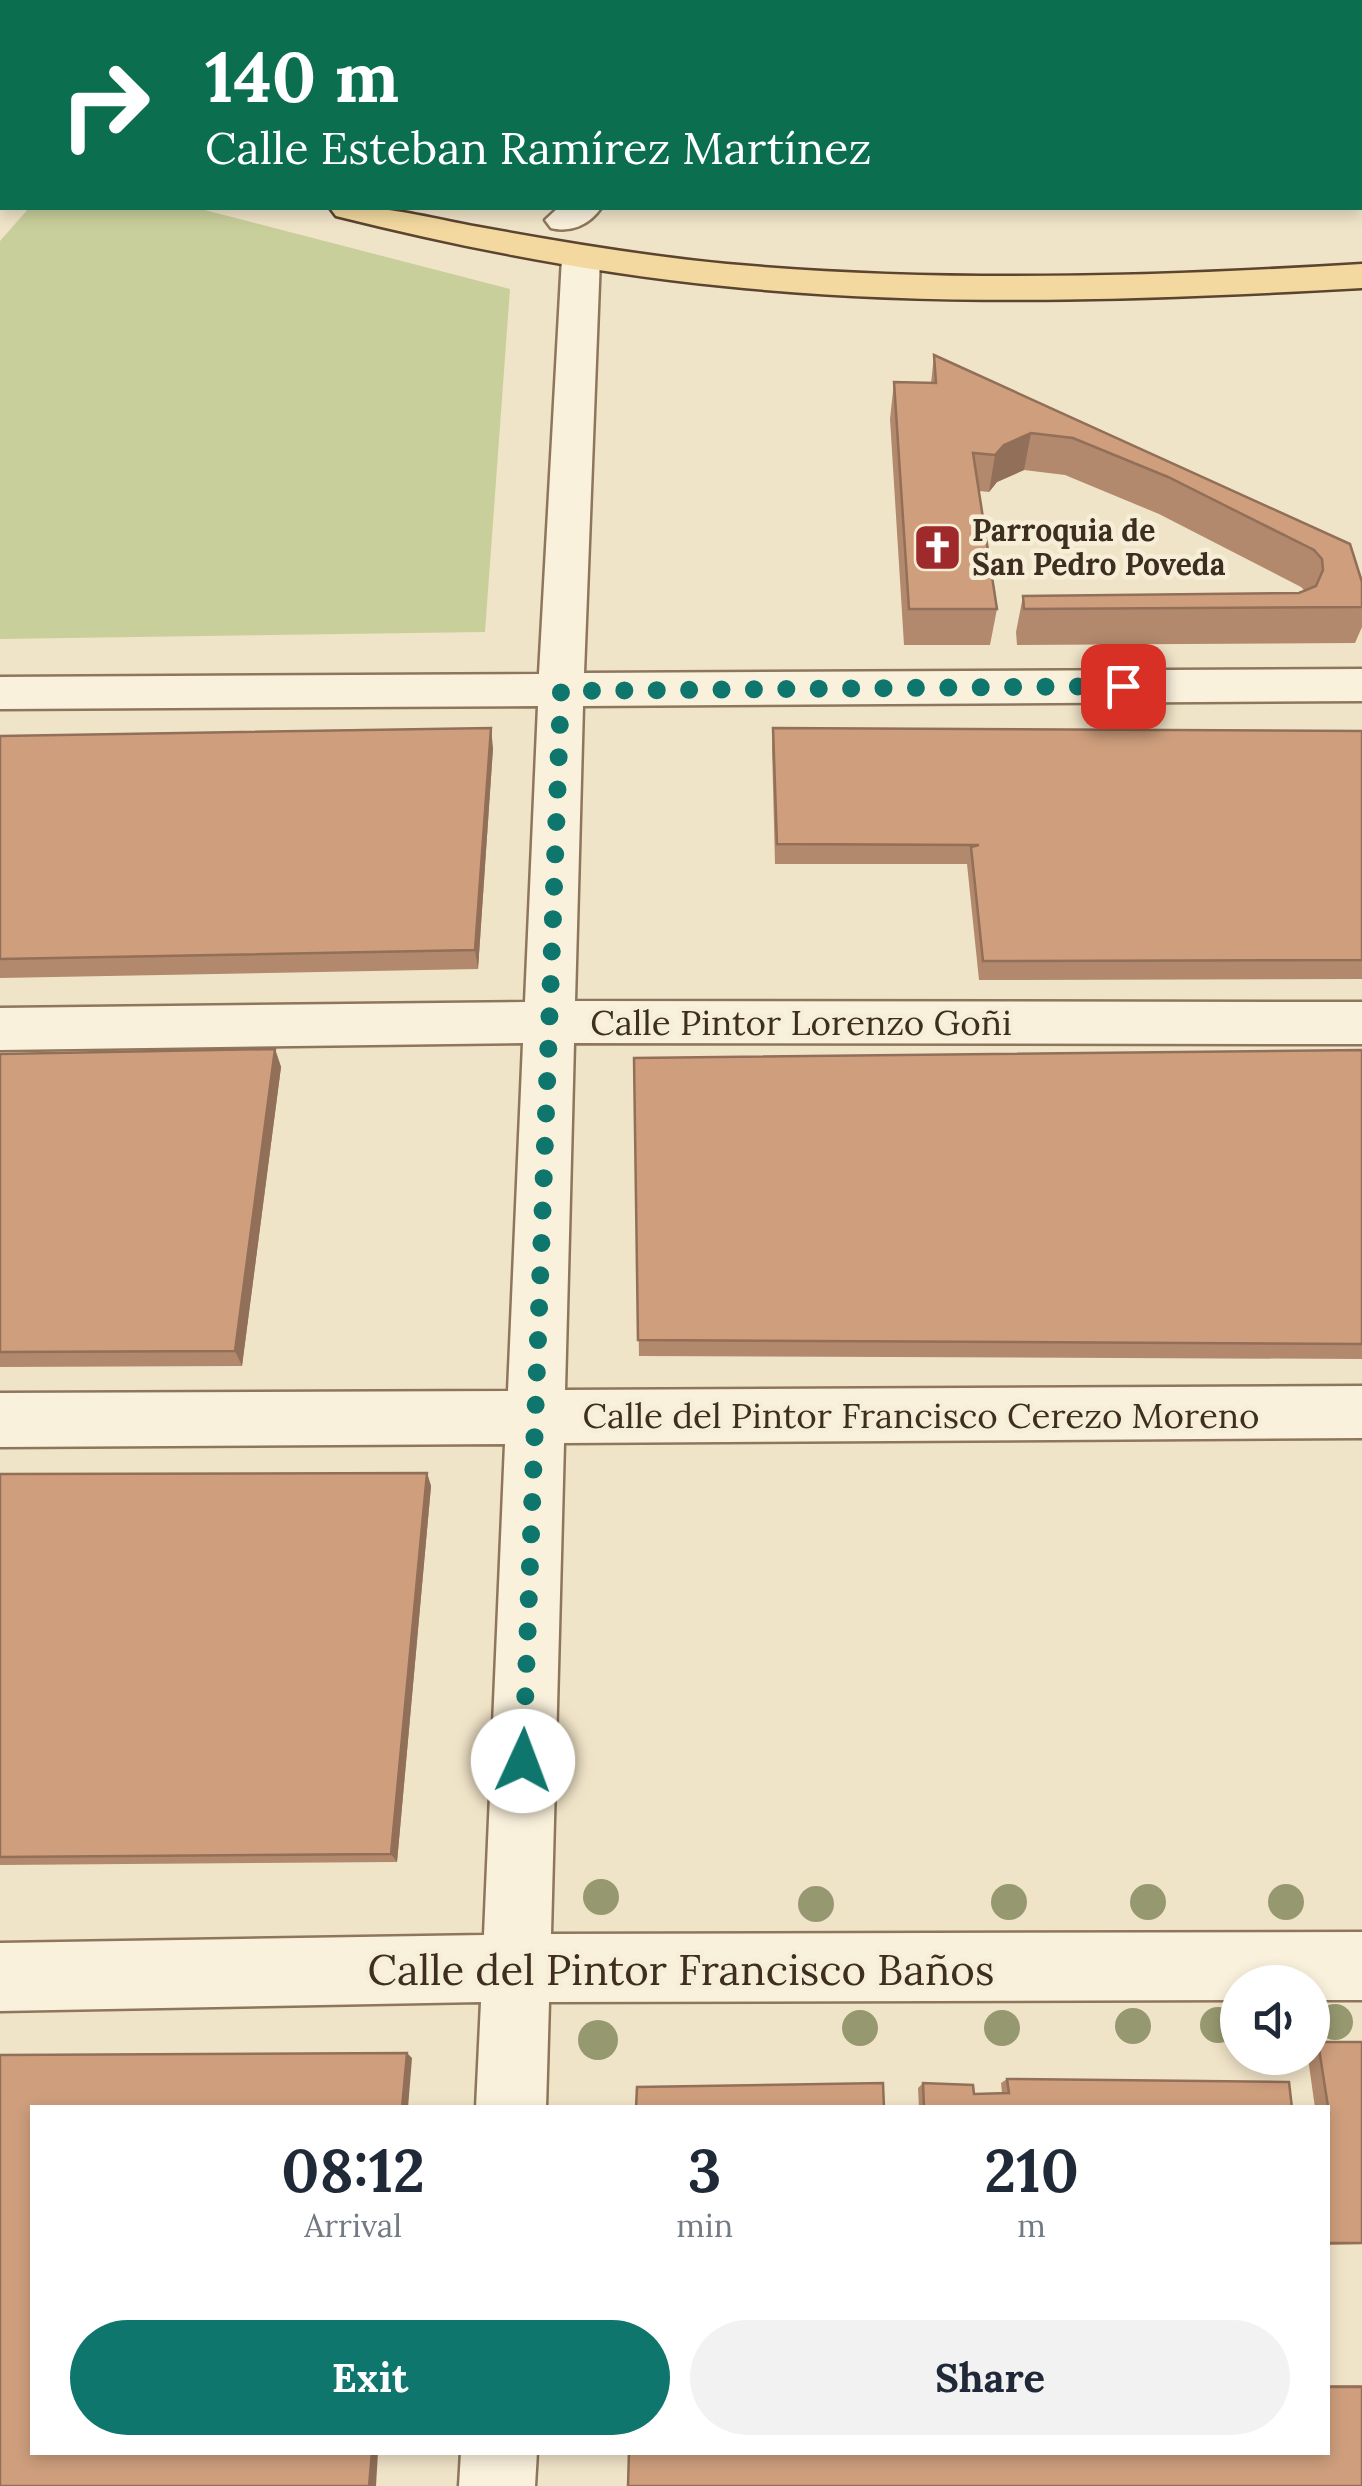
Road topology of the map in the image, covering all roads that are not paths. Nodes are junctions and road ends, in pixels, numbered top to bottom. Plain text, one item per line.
1 (357, 210) edge
2 (515, 210) edge
3 (576, 228) edge
4 (1362, 246) edge
5 (1362, 276) edge
6 (1362, 684) edge
7 (561, 691) junction
8 (0, 693) edge
9 (552, 1022) junction
10 (1362, 1023) edge
11 (0, 1029) edge
12 (1362, 1412) edge
13 (536, 1418) junction
14 (0, 1420) edge
15 (1362, 1966) edge
16 (516, 1968) junction
17 (0, 1977) edge
18 (511, 2105) edge
19 (498, 2455) edge
20 (498, 2486) edge

1 - 3 main road
2 - 3 main road
3 - 4 main road
3 - 5 main road
3 - 7 street
6 - 7 street
7 - 8 street
7 - 9 street
9 - 10 street, Calle Pintor Lorenzo Goñi
9 - 11 street, Calle Pintor Lorenzo Goñi
9 - 13 street
12 - 13 street, Calle del Pintor Francisco Cerezo Moreno
13 - 14 street, Calle del Pintor Francisco Cerezo Moreno
13 - 16 street
15 - 16 street, Calle del Pintor Francisco Baños
16 - 17 street, Calle del Pintor Francisco Baños
16 - 18 street
19 - 20 street

